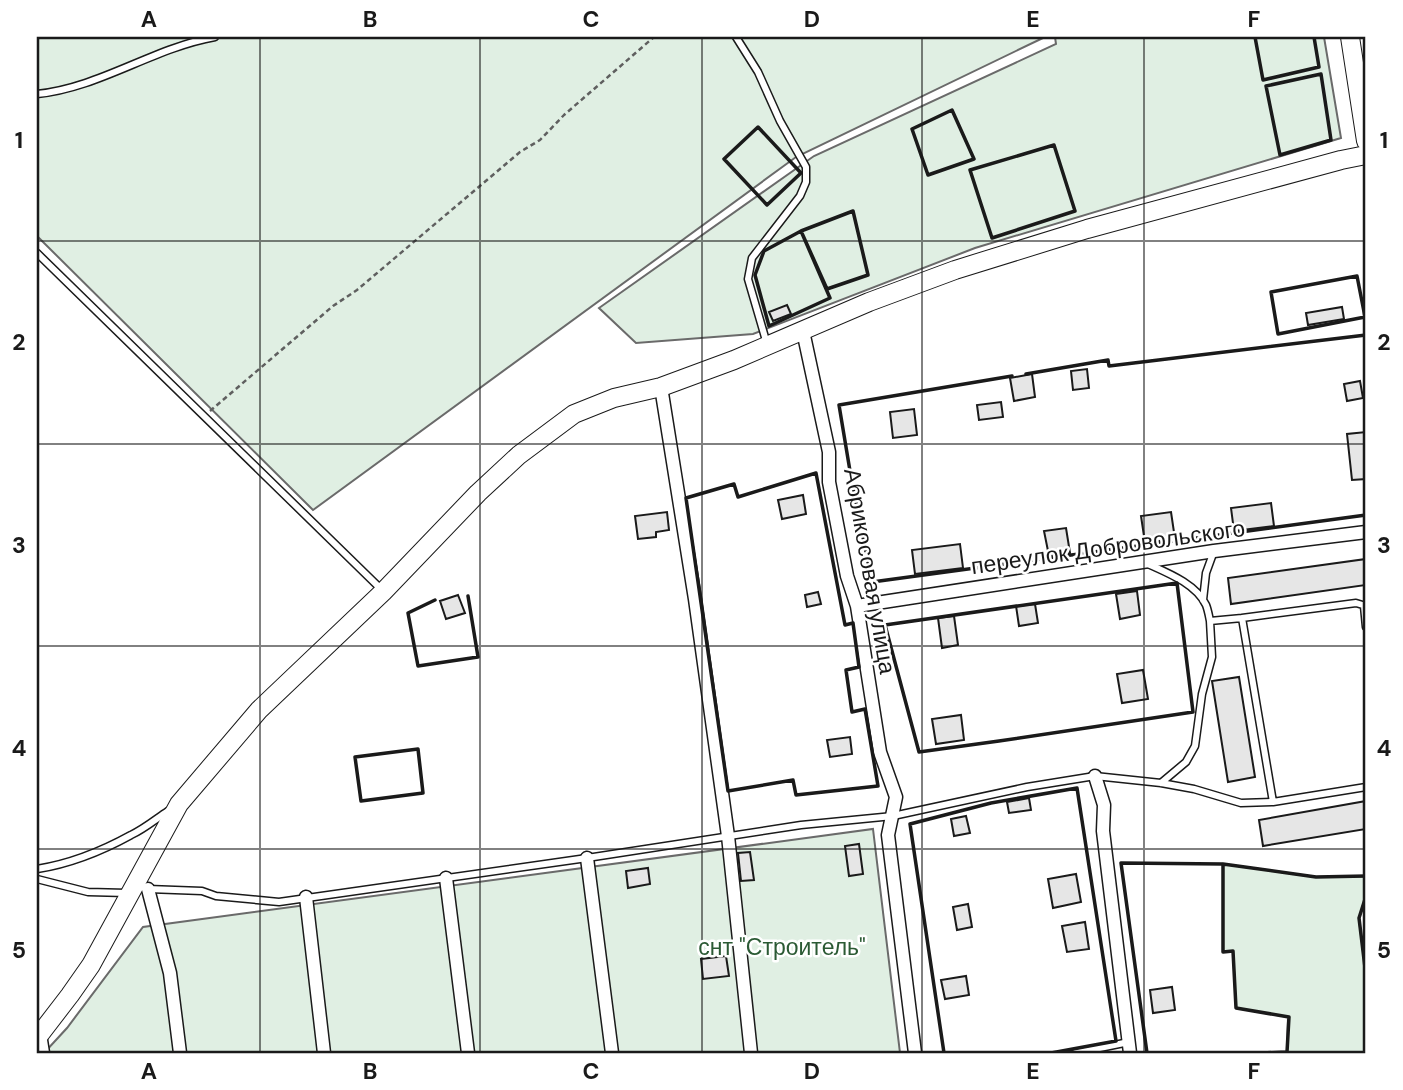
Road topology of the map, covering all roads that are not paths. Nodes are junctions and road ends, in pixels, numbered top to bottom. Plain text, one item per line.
1 (215, 37) edge
2 (736, 37) edge
3 (1350, 37) edge
4 (37, 94) edge
5 (1366, 141) edge
6 (1366, 155) edge
7 (37, 253) edge
8 (803, 331) junction
9 (768, 346) junction
10 (661, 387) junction
11 (1366, 532) edge
12 (1214, 551) junction
13 (1143, 562) junction
14 (383, 592) junction
15 (1203, 600) junction
16 (857, 606) junction
17 (1365, 606) edge
18 (1242, 618) junction
19 (1210, 621) junction
20 (1366, 626) edge
21 (1095, 776) junction
22 (1161, 783) junction
23 (1366, 787) edge
24 (1273, 802) junction
25 (179, 804) junction
26 (892, 816) junction
27 (728, 835) junction
28 (587, 858) junction
29 (37, 869) edge
30 (446, 878) junction
31 (37, 879) edge
32 (148, 889) junction
33 (130, 894) junction
34 (306, 897) junction
35 (38, 1036) edge
36 (1129, 1048) edge
37 (43, 1053) edge
38 (180, 1053) edge
39 (324, 1053) edge
40 (468, 1053) edge
41 (612, 1053) edge
42 (751, 1053) edge
43 (915, 1053) edge
44 (1075, 1053) edge

1 - 4 lane
2 - 9 lane
3 - 5 street
6 - 8 street
7 - 14 lane
8 - 9 street
8 - 16 street, Абрикосовая улица
9 - 10 street
10 - 14 street
10 - 27 street
11 - 12 street, переулок Добровольского
12 - 13 street, переулок Добровольского
12 - 15 lane
13 - 15 lane
13 - 16 street, переулок Добровольского
14 - 25 street
15 - 19 lane
16 - 26 street, Абрикосовая улица
17 - 18 lane
17 - 20 lane
18 - 19 lane
18 - 24 lane
19 - 22 lane
21 - 22 lane
21 - 26 lane
21 - 36 street
22 - 24 lane
23 - 24 lane
25 - 29 lane
25 - 33 street
26 - 27 lane
26 - 43 street, Абрикосовая улица
27 - 28 lane
27 - 42 street
28 - 30 lane
28 - 41 street
30 - 34 lane
30 - 40 street
31 - 33 lane
32 - 33 lane
32 - 34 lane
32 - 38 street
33 - 35 street
34 - 39 street
35 - 37 street
36 - 44 lane

